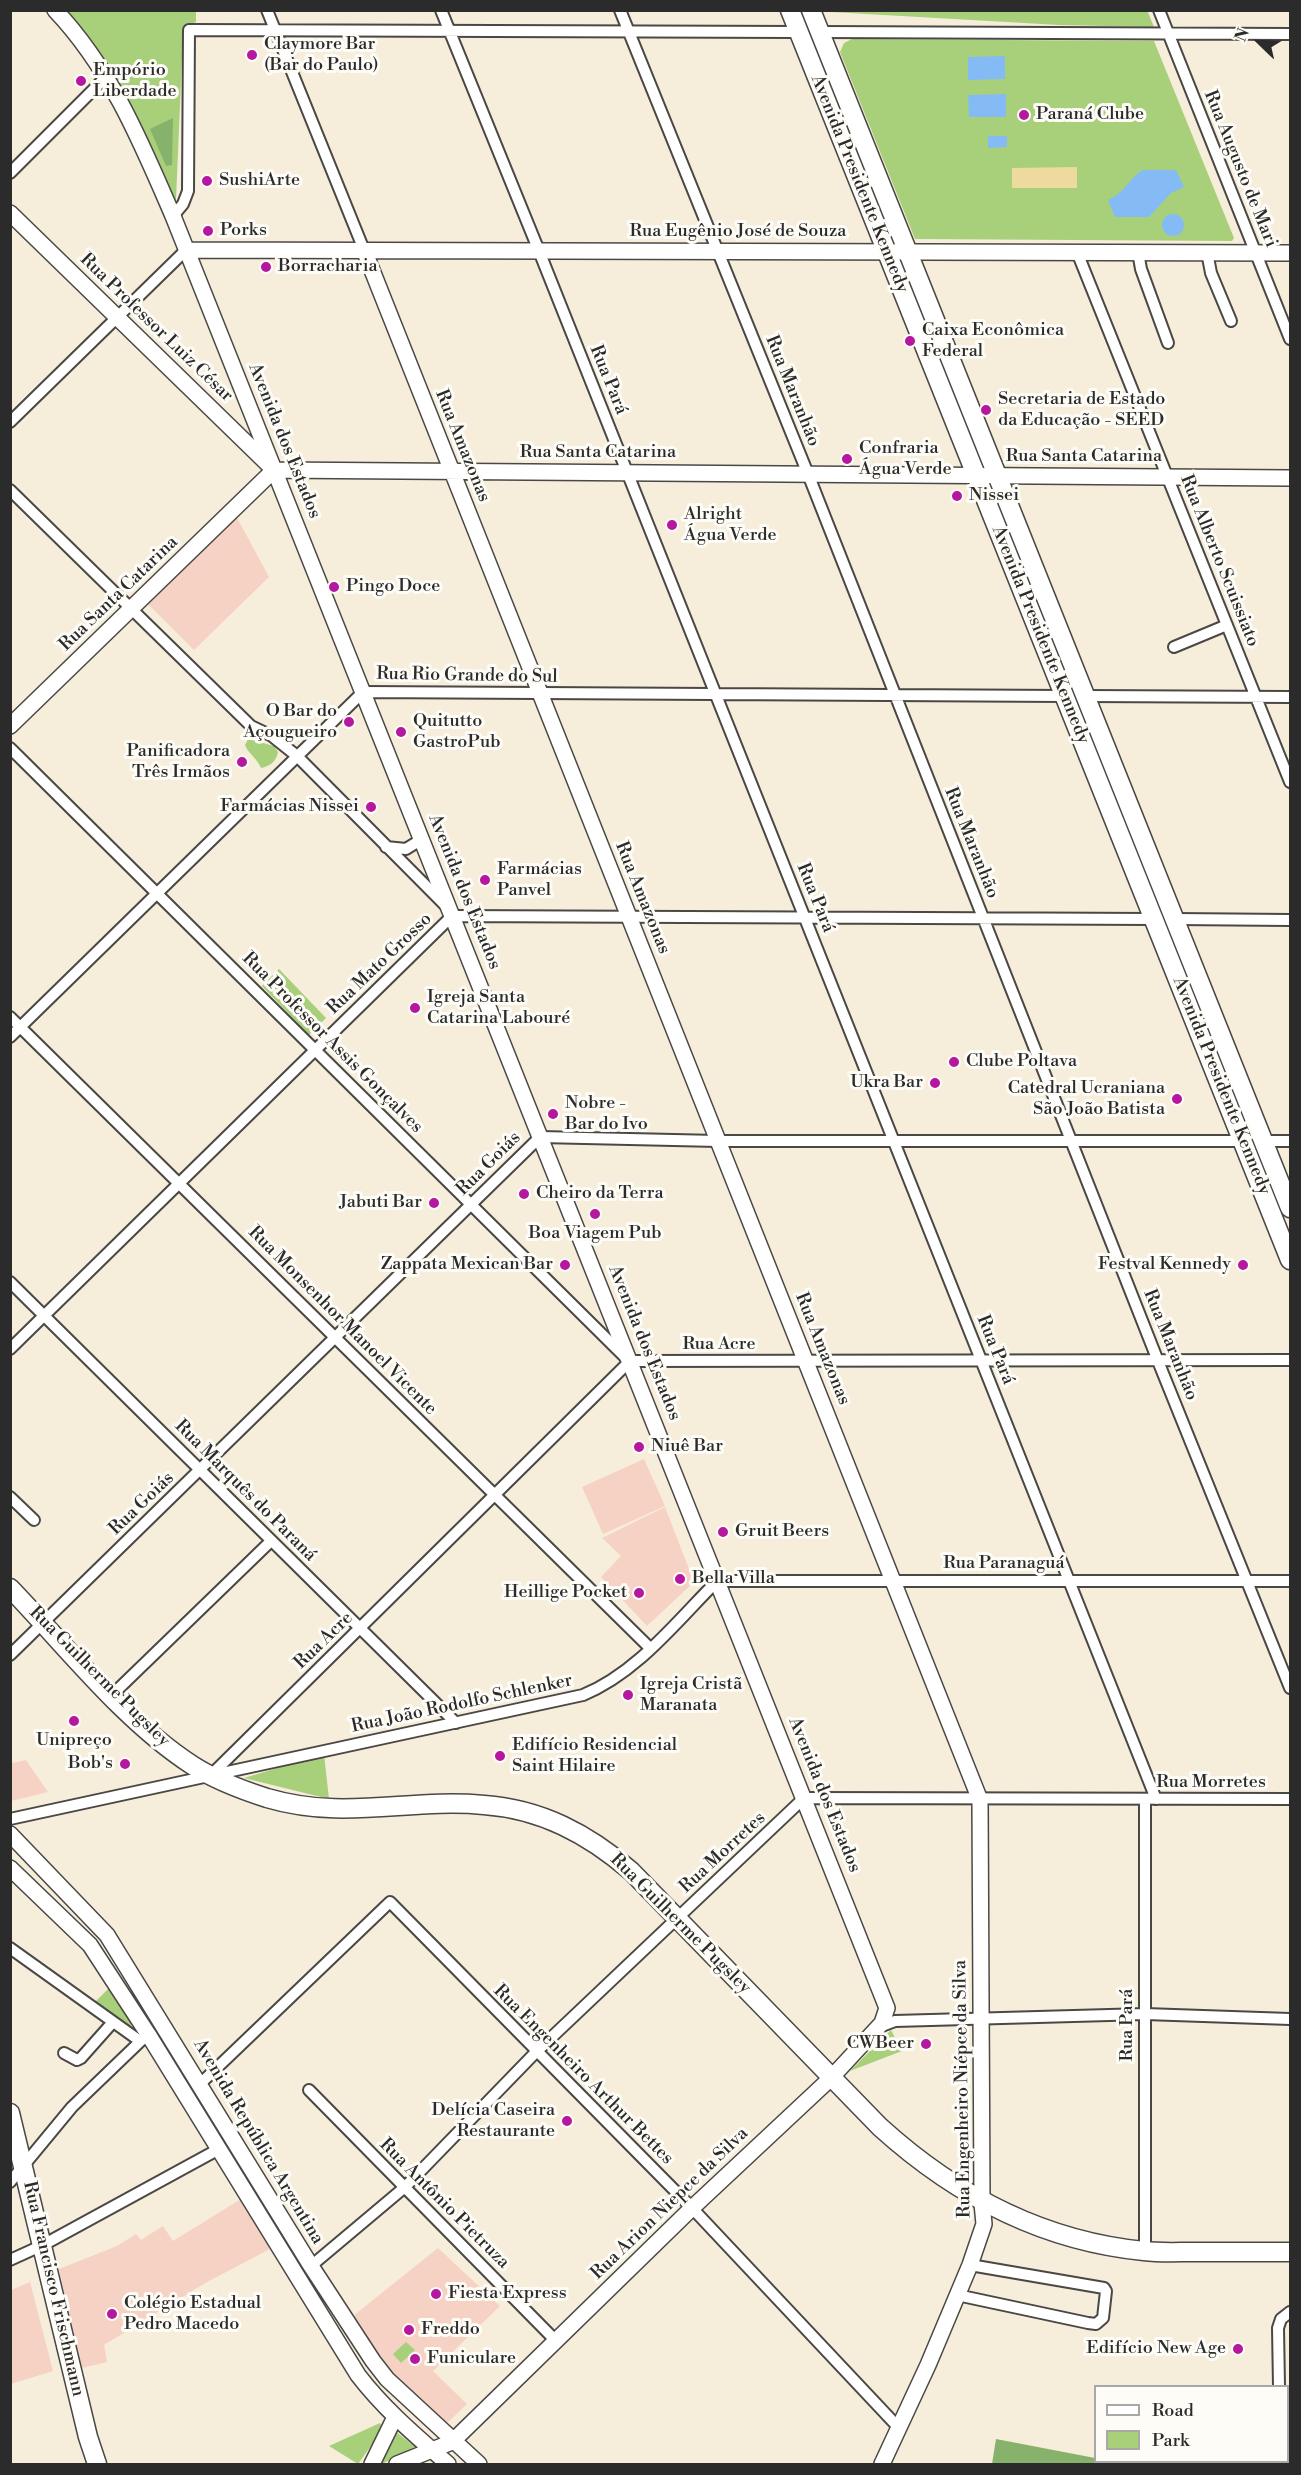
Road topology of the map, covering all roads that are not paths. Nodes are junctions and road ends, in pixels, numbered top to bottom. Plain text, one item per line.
1 (55, 10) edge
2 (267, 10) edge
3 (441, 10) edge
4 (620, 10) edge
5 (790, 10) edge
6 (811, 10) edge
7 (1159, 10) edge
8 (275, 30) junction
9 (449, 31) junction
10 (628, 31) junction
11 (798, 32) junction
12 (820, 32) junction
13 (1168, 32) junction
14 (1290, 34) edge
15 (106, 76) junction
16 (10, 173) edge
17 (10, 213) edge
18 (173, 216) junction
19 (186, 250) junction
20 (364, 250) junction
21 (539, 250) junction
22 (717, 251) junction
23 (886, 252) junction
24 (907, 252) junction
25 (1077, 252) junction
26 (1138, 252) junction
27 (1207, 252) junction
28 (1256, 253) junction
29 (1290, 253) edge
30 (117, 318) junction
31 (1231, 321) dead end
32 (1290, 339) edge
33 (1168, 343) dead end
34 (950, 359) junction
35 (931, 363) junction
36 (10, 422) edge
37 (274, 470) junction
38 (451, 472) junction
39 (627, 473) junction
40 (808, 474) junction
41 (976, 476) junction
42 (997, 476) junction
43 (1167, 477) junction
44 (1290, 478) edge
45 (10, 490) edge
46 (131, 609) junction
47 (1227, 625) junction
48 (1174, 646) dead end
49 (363, 692) junction
50 (715, 693) junction
51 (540, 694) junction
52 (895, 695) junction
53 (1064, 696) junction
54 (1085, 696) junction
55 (1256, 697) junction
56 (1290, 697) edge
57 (10, 726) edge
58 (10, 748) edge
59 (297, 756) junction
60 (1290, 782) edge
61 (422, 839) junction
62 (386, 847) junction
63 (157, 893) junction
64 (451, 913) junction
65 (628, 917) junction
66 (805, 918) junction
67 (984, 919) junction
68 (1154, 919) junction
69 (1175, 920) junction
70 (1290, 920) edge
71 (10, 1017) edge
72 (21, 1027) junction
73 (1198, 1031) junction
74 (1220, 1031) junction
75 (10, 1037) edge
76 (315, 1050) junction
77 (540, 1137) junction
78 (893, 1140) junction
79 (718, 1141) junction
80 (1243, 1141) junction
81 (1264, 1141) junction
82 (1290, 1141) edge
83 (1072, 1142) junction
84 (179, 1183) junction
85 (472, 1205) junction
86 (1290, 1208) edge
87 (1290, 1260) edge
88 (10, 1282) edge
89 (45, 1316) junction
90 (335, 1338) junction
91 (10, 1349) edge
92 (981, 1359) junction
93 (1290, 1360) edge
94 (630, 1361) junction
95 (805, 1361) junction
96 (1158, 1361) junction
97 (200, 1470) junction
98 (495, 1496) junction
99 (10, 1497) edge
100 (34, 1521) dead end
101 (272, 1541) junction
102 (717, 1581) junction
103 (893, 1581) junction
104 (1069, 1581) junction
105 (1246, 1581) junction
106 (1290, 1581) edge
107 (10, 1588) edge
108 (44, 1623) junction
109 (360, 1629) junction
110 (650, 1648) junction
111 (10, 1655) edge
112 (1290, 1688) edge
113 (112, 1695) junction
114 (456, 1723) junction
115 (210, 1776) junction
116 (804, 1798) junction
117 (1151, 1799) junction
118 (1290, 1799) edge
119 (980, 1800) junction
120 (10, 1819) edge
121 (10, 1834) edge
122 (10, 1868) edge
123 (677, 1919) junction
124 (10, 1948) edge
125 (1145, 2014) junction
126 (981, 2018) junction
127 (1290, 2019) edge
128 (113, 2022) junction
129 (879, 2027) junction
130 (144, 2038) junction
131 (536, 2052) junction
132 (64, 2053) dead end
133 (831, 2078) junction
134 (200, 2084) junction
135 (309, 2091) dead end
136 (10, 2113) edge
137 (219, 2149) junction
138 (24, 2166) junction
139 (10, 2182) edge
140 (405, 2187) junction
141 (982, 2203) junction
142 (692, 2208) junction
143 (43, 2245) junction
144 (1144, 2252) junction
145 (1290, 2252) edge
146 (10, 2260) edge
147 (970, 2265) junction
148 (311, 2266) junction
149 (957, 2295) junction
150 (1290, 2312) edge
151 (556, 2341) junction
152 (1279, 2385) edge
153 (395, 2417) junction
154 (899, 2428) junction
155 (452, 2442) junction
156 (431, 2449) junction
157 (1238, 2463) edge
158 (97, 2464) edge
159 (372, 2464) edge
160 (397, 2464) edge
161 (448, 2464) edge
162 (479, 2464) edge
163 (882, 2464) edge
164 (1192, 2464) edge

1 - 15 street, Avenida dos Estados
2 - 8 street, Rua Amazonas
3 - 9 street, Rua Pará
4 - 10 street, Rua Maranhão
5 - 11 main road, Avenida Presidente Kennedy
6 - 12 main road, Avenida Presidente Kennedy
7 - 13 street, Rua Augusto de Mari
8 - 9 street
8 - 18 street
8 - 20 street, Rua Amazonas
9 - 10 street
9 - 21 street, Rua Pará
10 - 11 street
10 - 22 street, Rua Maranhão
11 - 23 main road, Avenida Presidente Kennedy
12 - 13 street
12 - 24 main road, Avenida Presidente Kennedy
13 - 14 street
13 - 28 street, Rua Augusto de Mari
15 - 16 street
15 - 18 street, Avenida dos Estados
17 - 30 street, Rua Professor Luiz César
18 - 19 street, Avenida dos Estados
19 - 20 street, Rua Eugênio José de Souza
19 - 30 street
19 - 37 street, Avenida dos Estados
20 - 21 street, Rua Eugênio José de Souza
20 - 38 street, Rua Amazonas
21 - 22 street, Rua Eugênio José de Souza
21 - 39 street, Rua Pará
22 - 23 street, Rua Eugênio José de Souza
22 - 40 street, Rua Maranhão
23 - 24 street, Rua Eugênio José de Souza
23 - 35 main road, Avenida Presidente Kennedy
24 - 25 street, Rua Eugênio José de Souza
24 - 34 main road, Avenida Presidente Kennedy
25 - 26 street, Rua Eugênio José de Souza
25 - 43 street, Rua Alberto Scuissiato
26 - 27 street, Rua Eugênio José de Souza
26 - 33 street
27 - 28 street, Rua Eugênio José de Souza
27 - 31 street
28 - 29 street, Rua Eugênio José de Souza
28 - 32 street, Rua Augusto de Mari
30 - 36 street
30 - 37 street, Rua Professor Luiz César
34 - 35 main road
34 - 42 main road, Avenida Presidente Kennedy
35 - 41 main road, Avenida Presidente Kennedy
37 - 38 street, Rua Santa Catarina
37 - 46 street, Rua Santa Catarina
37 - 49 street, Avenida dos Estados
38 - 39 street, Rua Santa Catarina
38 - 51 street, Rua Amazonas
39 - 40 street, Rua Santa Catarina
39 - 50 street, Rua Pará
40 - 41 street, Rua Santa Catarina
40 - 52 street, Rua Maranhão
41 - 42 street, Rua Santa Catarina
41 - 53 main road, Avenida Presidente Kennedy
42 - 43 street, Rua Santa Catarina
42 - 54 main road, Avenida Presidente Kennedy
43 - 44 street, Rua Santa Catarina
43 - 47 street, Rua Alberto Scuissiato
45 - 46 street
46 - 57 street, Rua Santa Catarina
46 - 59 street
47 - 48 street
47 - 55 street, Rua Alberto Scuissiato
49 - 51 street, Rua Rio Grande do Sul
49 - 59 street, Rua Rio Grande do Sul
49 - 61 street, Avenida dos Estados
50 - 51 street, Rua Rio Grande do Sul
50 - 52 street, Rua Rio Grande do Sul
50 - 66 street, Rua Pará
51 - 65 street, Rua Amazonas
52 - 53 street, Rua Rio Grande do Sul
52 - 67 street, Rua Maranhão
53 - 68 main road, Avenida Presidente Kennedy
54 - 55 street
54 - 69 main road, Avenida Presidente Kennedy
55 - 56 street
55 - 60 street, Rua Alberto Scuissiato
58 - 63 street, Rua Professor Assis Gonçalves
59 - 62 street
59 - 63 street, Rua Rio Grande do Sul
61 - 62 street
61 - 64 street, Avenida dos Estados
62 - 64 street
63 - 72 street, Rua Rio Grande do Sul
63 - 76 street, Rua Professor Assis Gonçalves
64 - 65 street, Rua Mato Grosso
64 - 76 street, Rua Mato Grosso
64 - 77 street, Avenida dos Estados
65 - 66 street, Rua Mato Grosso
65 - 79 street, Rua Amazonas
66 - 67 street, Rua Mato Grosso
66 - 78 street, Rua Pará
67 - 68 street, Rua Mato Grosso
67 - 83 street, Rua Maranhão
68 - 73 main road, Avenida Presidente Kennedy
69 - 70 street
69 - 74 main road, Avenida Presidente Kennedy
71 - 72 street, Rua Monsenhor Manoel Vicente
72 - 75 street, Rua Rio Grande do Sul
72 - 84 street, Rua Monsenhor Manoel Vicente
73 - 74 main road
73 - 80 main road, Avenida Presidente Kennedy
74 - 81 main road, Avenida Presidente Kennedy
76 - 84 street, Rua Mato Grosso
76 - 85 street, Rua Professor Assis Gonçalves
77 - 79 street, Rua Goiás
77 - 85 street, Rua Goiás
77 - 94 street, Avenida dos Estados
78 - 79 street, Rua Goiás
78 - 83 street, Rua Goiás
78 - 92 street, Rua Pará
79 - 95 street, Rua Amazonas
80 - 83 street, Rua Goiás
80 - 87 main road, Avenida Presidente Kennedy
81 - 82 street
81 - 86 main road, Avenida Presidente Kennedy
83 - 96 street, Rua Maranhão
84 - 89 street, Rua Mato Grosso
84 - 90 street, Rua Monsenhor Manoel Vicente
85 - 90 street, Rua Goiás
85 - 94 street, Rua Professor Assis Gonçalves
88 - 89 street, Rua Marquês do Paraná
89 - 91 street, Rua Mato Grosso
89 - 97 street, Rua Marquês do Paraná
90 - 97 street, Rua Goiás
90 - 98 street, Rua Monsenhor Manoel Vicente
92 - 95 street, Rua Acre
92 - 96 street, Rua Acre
92 - 104 street, Rua Pará
93 - 96 street, Rua Acre
94 - 95 street, Rua Acre
94 - 98 street, Rua Acre
94 - 102 street, Avenida dos Estados
95 - 103 street, Rua Amazonas
96 - 105 street, Rua Maranhão
97 - 101 street, Rua Marquês do Paraná
97 - 108 street, Rua Goiás
98 - 109 street, Rua Acre
98 - 110 street, Rua Monsenhor Manoel Vicente
99 - 100 street
101 - 109 street, Rua Marquês do Paraná
101 - 113 street
102 - 103 street, Rua Paranaguá
102 - 110 street, Rua João Rodolfo Schlenker
102 - 116 street, Avenida dos Estados
103 - 104 street, Rua Paranaguá
103 - 119 street, Rua Amazonas
104 - 105 street, Rua Paranaguá
104 - 117 street, Rua Pará
105 - 106 street, Rua Paranaguá
105 - 112 street, Rua Maranhão
107 - 108 main road, Rua Guilherme Pugsley
108 - 111 street, Rua Goiás
108 - 113 main road, Rua Guilherme Pugsley
109 - 114 street, Rua Marquês do Paraná
109 - 115 street, Rua Acre
110 - 114 street, Rua João Rodolfo Schlenker
113 - 115 main road, Rua Guilherme Pugsley
114 - 115 street, Rua João Rodolfo Schlenker
115 - 120 street, Rua João Rodolfo Schlenker
115 - 123 main road, Rua Guilherme Pugsley
116 - 119 street, Rua Morretes
116 - 123 street, Rua Morretes
116 - 129 street, Avenida dos Estados
117 - 118 street, Rua Morretes
117 - 119 street, Rua Morretes
117 - 125 street, Rua Pará
119 - 126 street, Rua Engenheiro Niépce da Silva
121 - 134 street, Avenida República Argentina
122 - 130 street, Avenida República Argentina
123 - 131 street, Rua Morretes
123 - 133 main road, Rua Guilherme Pugsley
124 - 128 street
125 - 126 street
125 - 127 street
125 - 144 street, Rua Pará
126 - 129 street
126 - 141 street, Rua Engenheiro Niépce da Silva
128 - 130 street
128 - 132 street
129 - 133 street, Rua Arion Niepce da Silva
130 - 137 street, Avenida República Argentina
130 - 138 street
131 - 134 street, Rua Engenheiro Arthur Bettes
131 - 140 street, Rua Morretes
131 - 142 street, Rua Engenheiro Arthur Bettes
133 - 141 main road, Rua Guilherme Pugsley
133 - 142 street, Rua Arion Niepce da Silva
134 - 148 street, Avenida República Argentina
135 - 140 street, Rua Antônio Pietruza
136 - 138 main road, Rua Francisco Frischmann
137 - 143 street
137 - 153 street, Avenida República Argentina
138 - 139 street
138 - 143 main road, Rua Francisco Frischmann
140 - 148 street, Rua Morretes
140 - 151 street, Rua Antônio Pietruza
141 - 144 main road, Rua Guilherme Pugsley
141 - 147 street, Rua Engenheiro Niépce da Silva
142 - 151 street, Rua Arion Niepce da Silva
142 - 154 street, Rua Engenheiro Arthur Bettes
143 - 146 street
143 - 158 main road, Rua Francisco Frischmann
144 - 145 main road, Rua Guilherme Pugsley
147 - 149 street, Rua Engenheiro Niépce da Silva
147 - 149 street
148 - 155 street, Avenida República Argentina
149 - 154 street, Rua Engenheiro Niépce da Silva
150 - 152 street
151 - 155 street, Rua Arion Niepce da Silva
153 - 156 street, Avenida República Argentina
153 - 159 street
154 - 163 street, Rua Engenheiro Niépce da Silva
155 - 156 street, Rua Arion Niepce da Silva
155 - 162 street, Avenida República Argentina
156 - 160 street, Rua Arion Niepce da Silva
156 - 161 street, Avenida República Argentina
157 - 164 street

